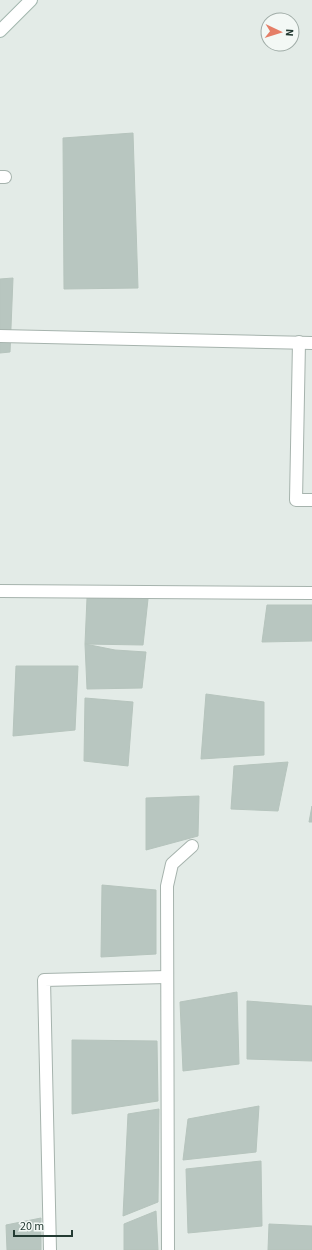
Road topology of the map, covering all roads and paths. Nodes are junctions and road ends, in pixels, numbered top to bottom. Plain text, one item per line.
1 (24, 2) edge
2 (0, 31) edge
3 (0, 336) edge
4 (299, 342) junction
5 (312, 343) edge
6 (312, 500) edge
7 (0, 591) edge
8 (312, 593) edge
9 (192, 846) dead end
10 (167, 977) junction
11 (50, 1250) edge
12 (168, 1250) edge

1 - 2 street
3 - 4 street
4 - 5 street
4 - 6 street
7 - 8 street
9 - 10 street
10 - 11 street
10 - 12 street

